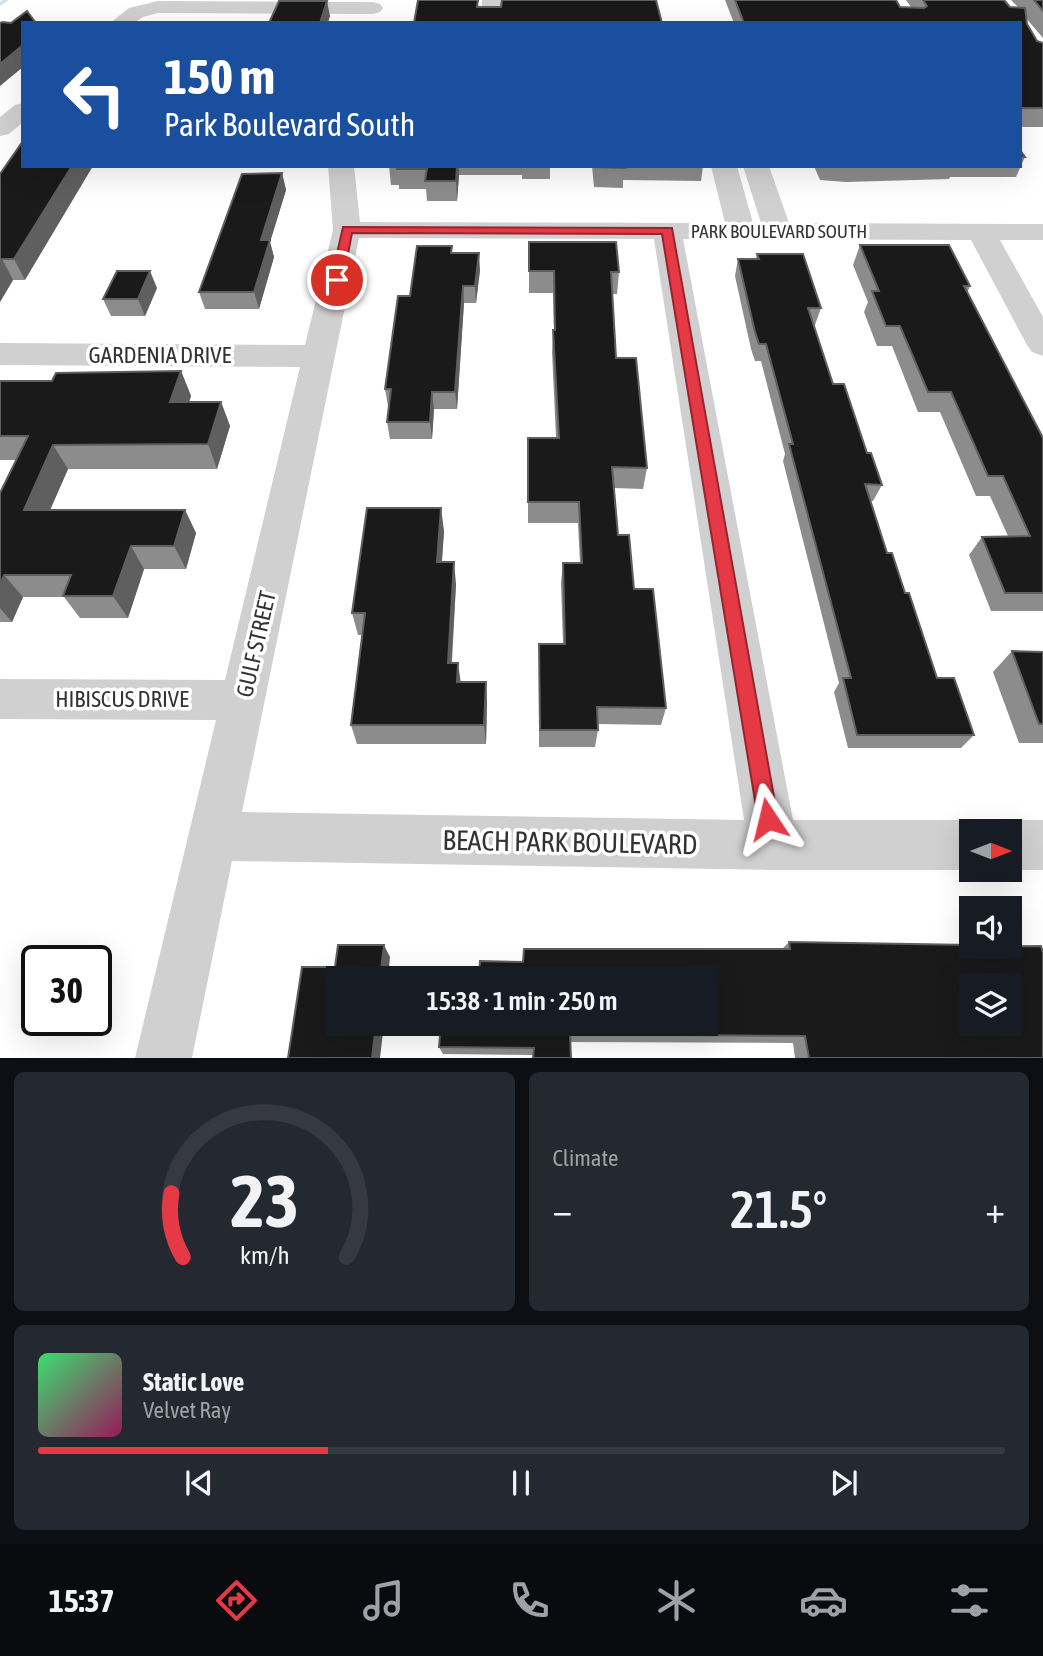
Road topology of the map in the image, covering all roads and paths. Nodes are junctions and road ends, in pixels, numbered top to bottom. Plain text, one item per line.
1 (492, 0) edge
2 (373, 10) edge
3 (123, 21) edge
4 (490, 21) edge
5 (21, 112) edge
6 (0, 129) edge
7 (341, 168) edge
8 (725, 168) edge
9 (757, 168) edge
10 (347, 230) junction
11 (667, 231) junction
12 (741, 231) junction
13 (778, 231) junction
14 (981, 232) junction
15 (1043, 232) edge
16 (1043, 345) edge
17 (0, 354) edge
18 (321, 356) junction
19 (0, 699) edge
20 (244, 700) junction
21 (212, 836) junction
22 (773, 845) junction
23 (959, 845) edge
24 (1022, 845) edge
25 (1043, 845) edge
26 (163, 1058) edge

1 - 4 street
2 - 3 street
5 - 6 street
7 - 10 street, GULF STREET
8 - 12 street
9 - 13 street
10 - 11 street, PARK BOULEVARD SOUTH
10 - 18 street, GULF STREET
11 - 12 street, PARK BOULEVARD SOUTH
11 - 22 street
12 - 13 street, PARK BOULEVARD SOUTH
13 - 14 street, PARK BOULEVARD SOUTH
14 - 15 street, PARK BOULEVARD SOUTH
14 - 16 street
17 - 18 street, GARDENIA DRIVE
18 - 20 street, GULF STREET
19 - 20 street, HIBISCUS DRIVE
20 - 21 street, GULF STREET
21 - 22 street, BEACH PARK BOULEVARD
21 - 26 street, GULF STREET
22 - 23 street, BEACH PARK BOULEVARD
24 - 25 street

